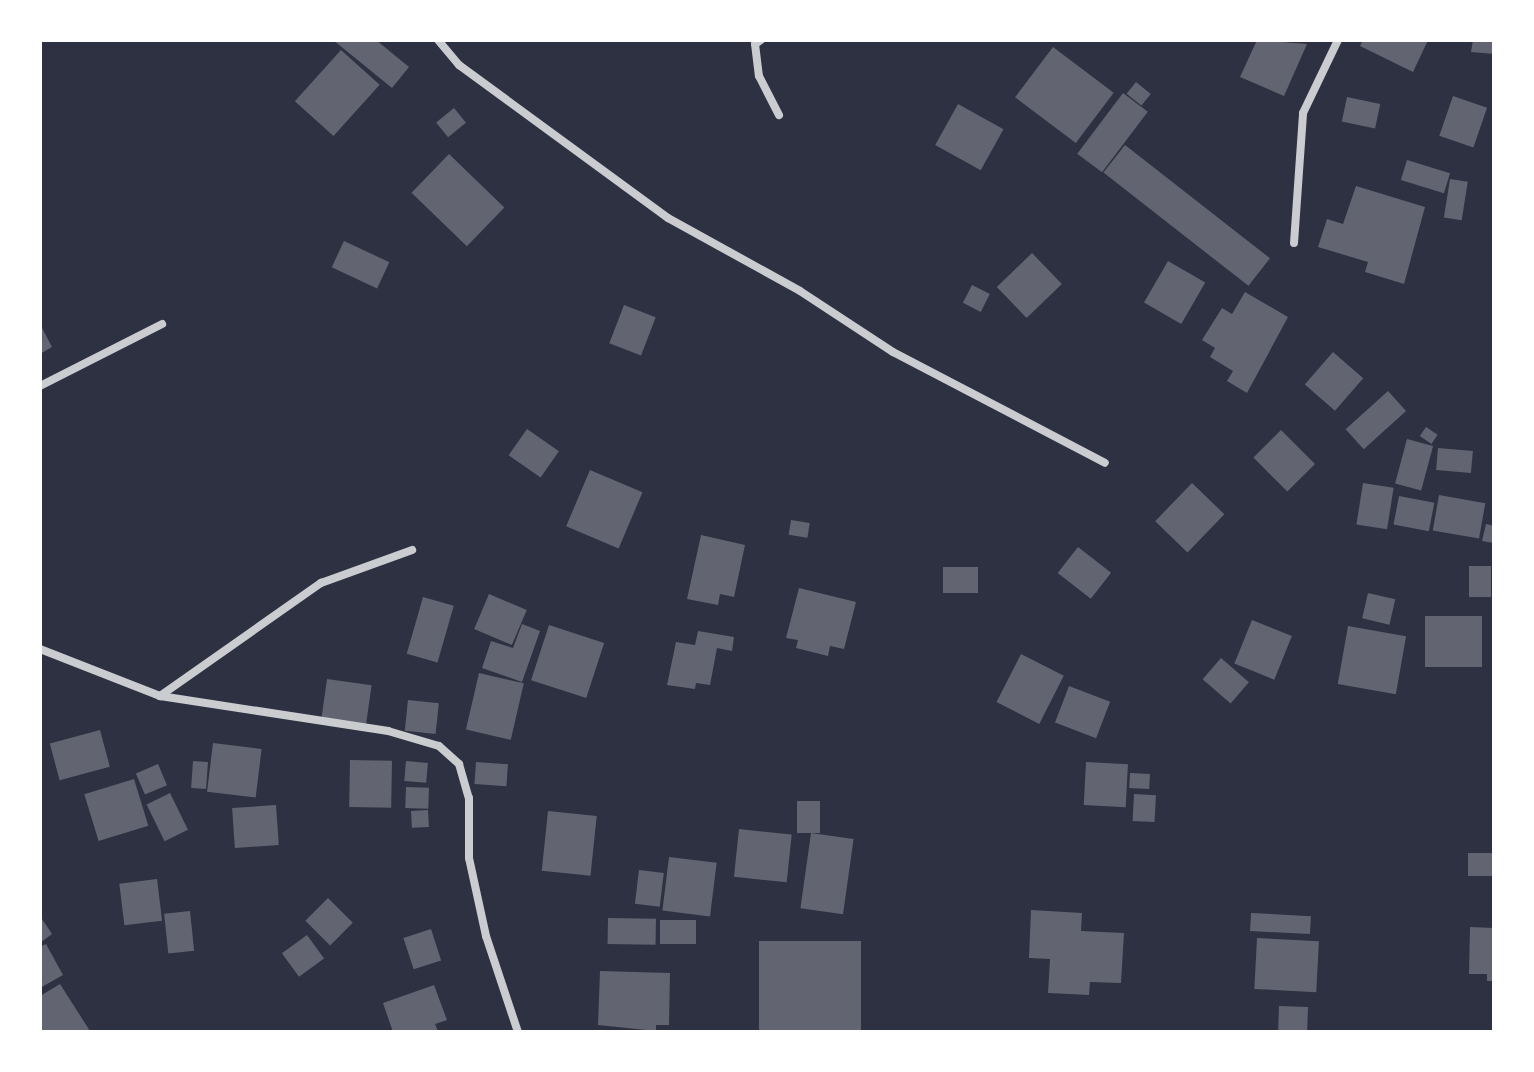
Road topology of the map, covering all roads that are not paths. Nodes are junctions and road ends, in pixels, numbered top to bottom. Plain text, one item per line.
1 (438, 40) edge
2 (761, 40) edge
3 (1338, 40) edge
4 (779, 115) dead end
5 (1294, 243) dead end
6 (162, 324) dead end
7 (40, 386) edge
8 (1105, 463) dead end
9 (412, 550) dead end
10 (40, 649) edge
11 (160, 696) junction
12 (518, 1032) edge

1 - 8 street
2 - 4 street
3 - 5 street
6 - 7 street
9 - 11 street
10 - 11 street
11 - 12 street

